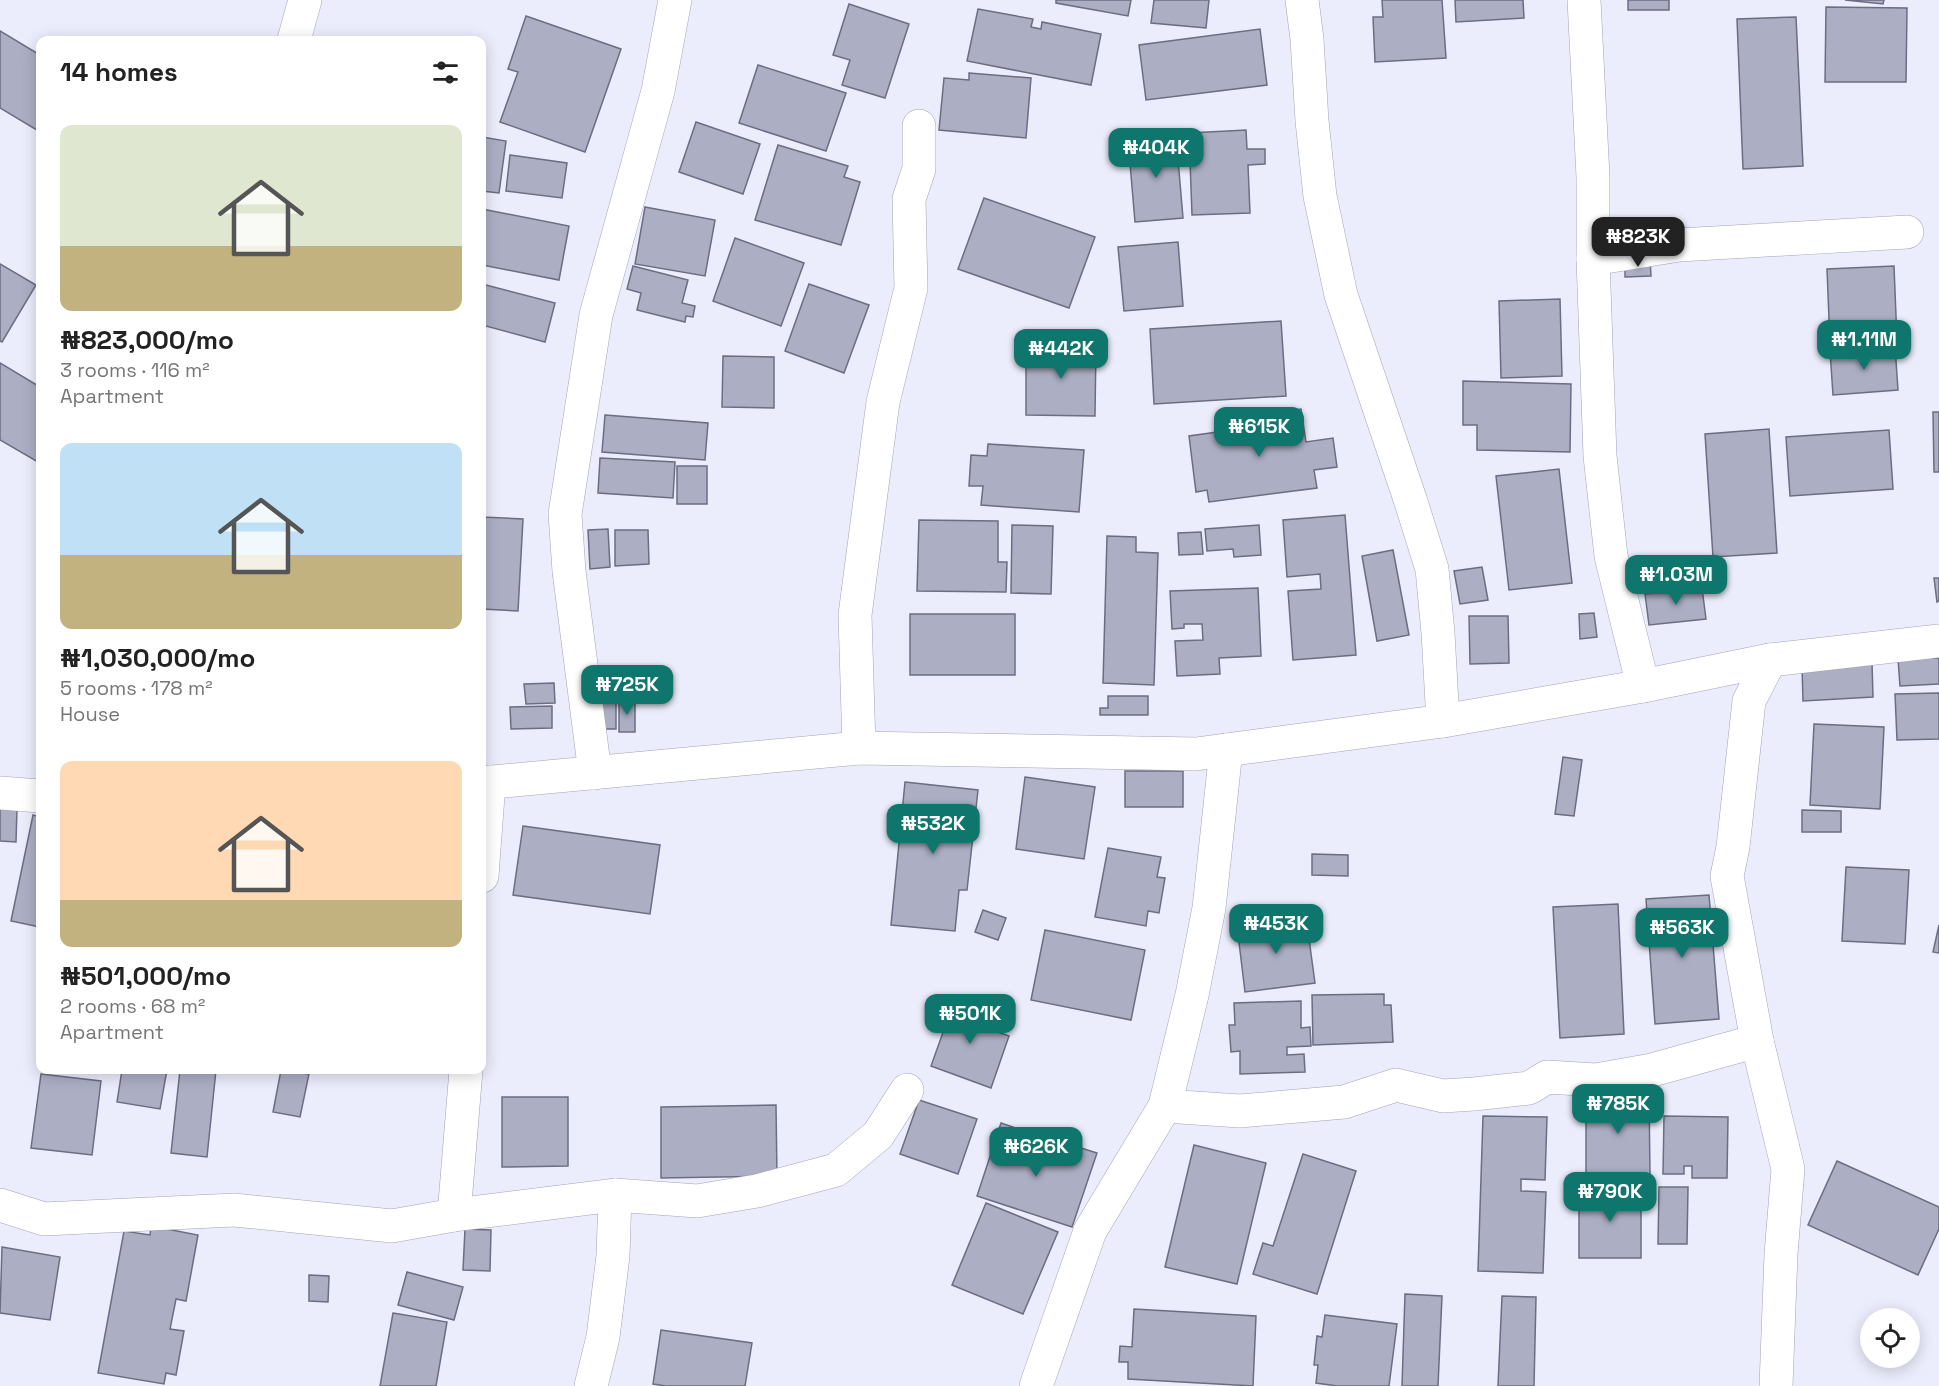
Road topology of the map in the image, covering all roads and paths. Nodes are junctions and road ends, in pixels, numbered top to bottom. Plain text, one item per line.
1 (305, 0) edge
2 (675, 0) edge
3 (1302, 0) edge
4 (1584, 0) edge
5 (295, 36) edge
6 (919, 126) dead end
7 (1907, 232) dead end
8 (1593, 259) junction
9 (1939, 641) edge
10 (1770, 660) junction
11 (1643, 686) junction
12 (1443, 721) junction
13 (859, 747) junction
14 (1226, 750) junction
15 (595, 772) junction
16 (486, 783) edge
17 (0, 794) edge
18 (36, 796) edge
19 (1757, 1041) junction
20 (466, 1074) edge
21 (907, 1090) dead end
22 (1165, 1106) junction
23 (615, 1195) junction
24 (0, 1205) edge
25 (454, 1215) junction
26 (591, 1386) edge
27 (1036, 1386) edge
28 (1776, 1386) edge

1 - 5 street
2 - 15 street
3 - 12 street
4 - 8 street
6 - 13 street
7 - 8 street
8 - 11 street
9 - 10 street
10 - 11 street
10 - 19 street
11 - 12 street
12 - 14 street
13 - 14 street
13 - 15 street
14 - 22 street
15 - 16 street
17 - 18 street
19 - 22 street
19 - 28 street
20 - 25 street
21 - 23 street
22 - 27 street
23 - 25 street
23 - 26 street
24 - 25 street

